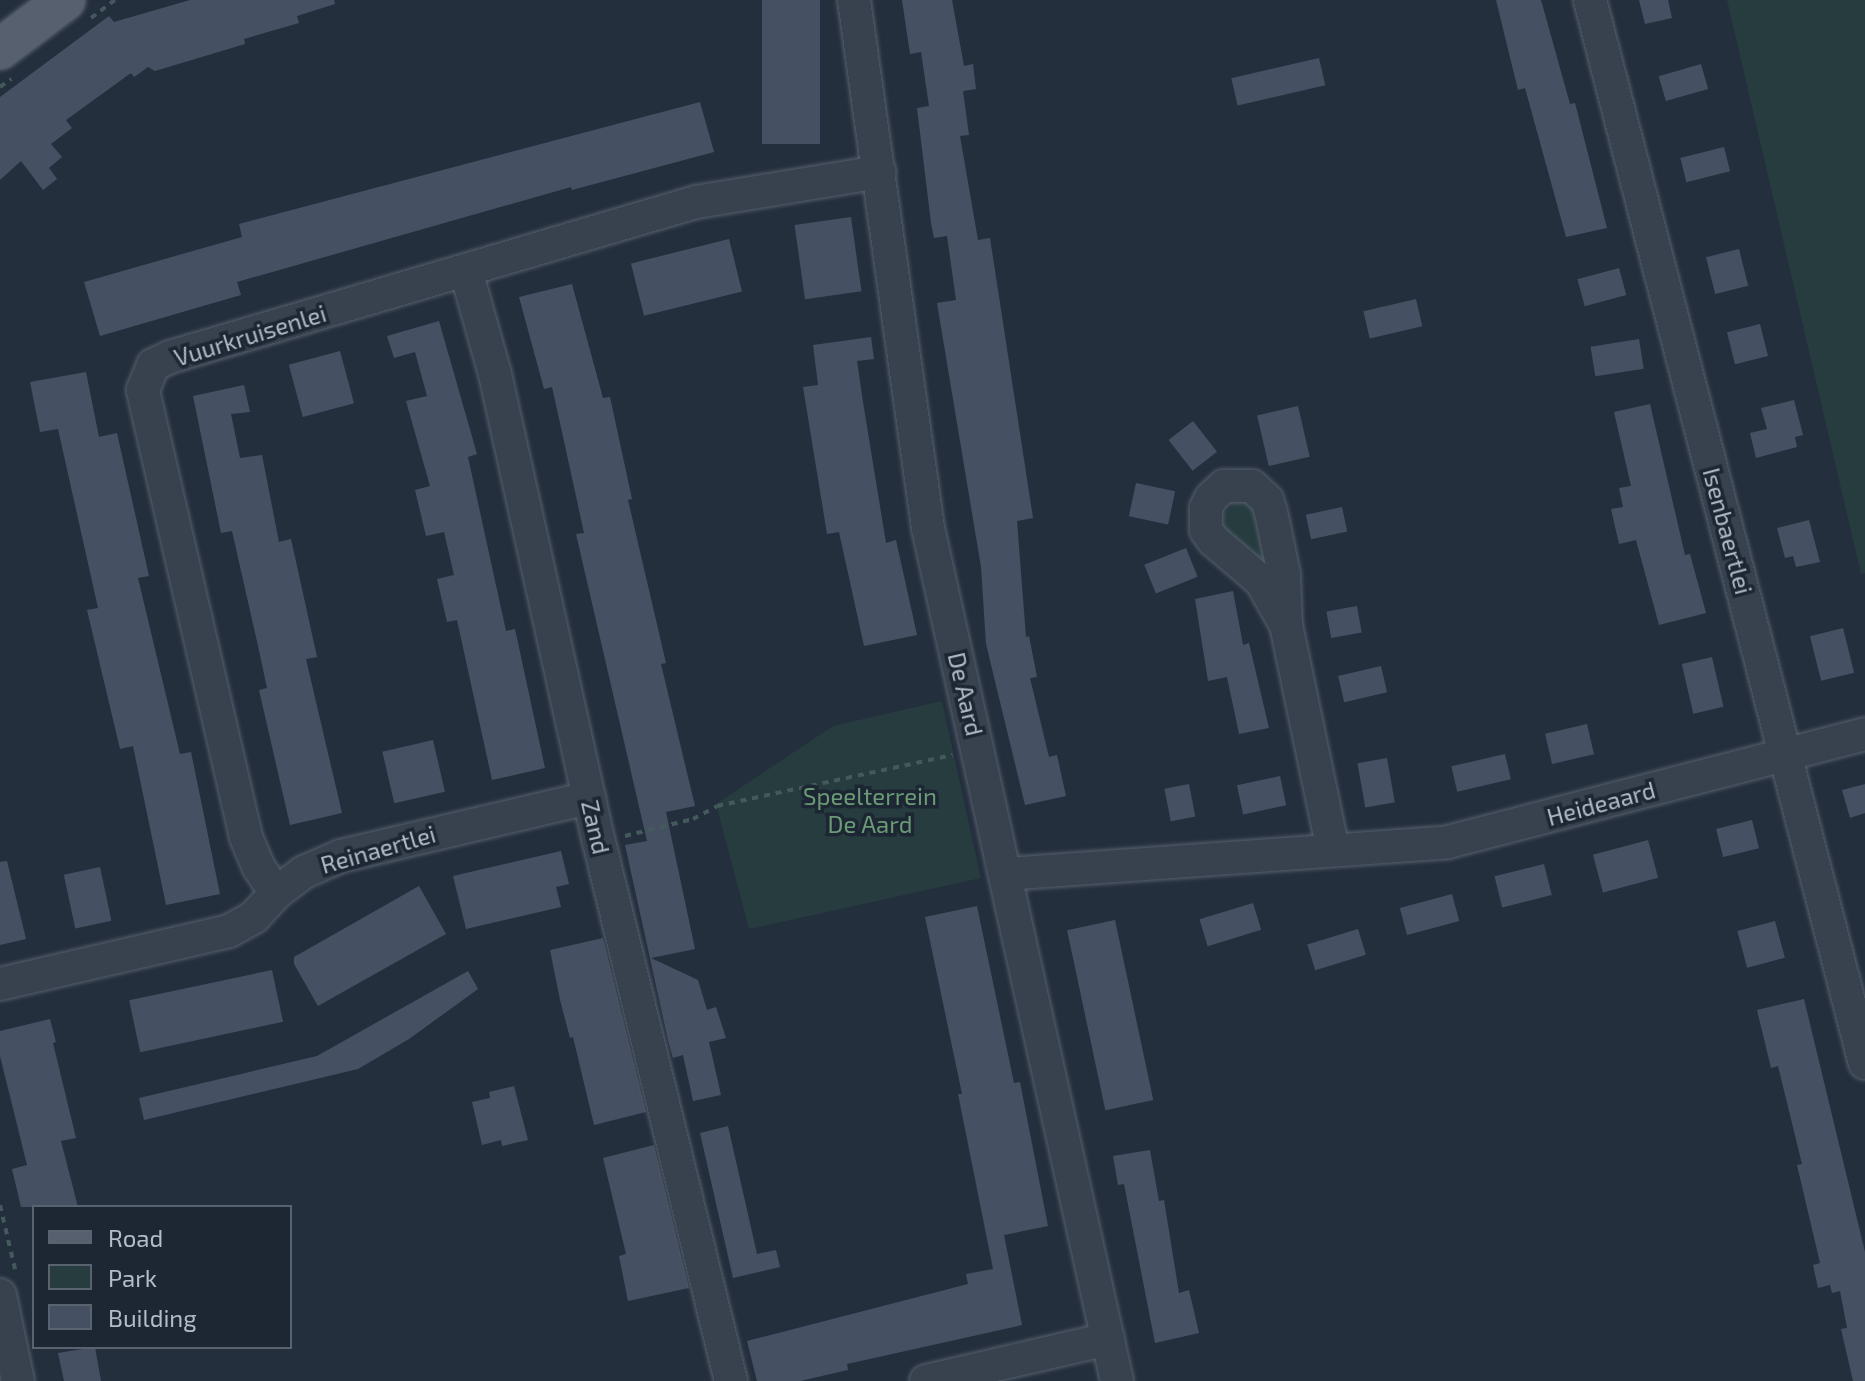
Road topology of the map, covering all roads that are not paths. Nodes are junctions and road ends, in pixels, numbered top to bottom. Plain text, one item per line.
1 (65, 0) edge
2 (854, 0) edge
3 (1590, 0) edge
4 (0, 49) edge
5 (880, 172) junction
6 (466, 271) junction
7 (1286, 625) dead end
8 (1865, 734) edge
9 (1786, 754) junction
10 (589, 798) junction
11 (1333, 850) junction
12 (1006, 874) junction
13 (276, 893) junction
14 (0, 984) edge
15 (1865, 1063) edge
16 (0, 1296) edge
17 (1108, 1339) junction
18 (18, 1381) edge
19 (731, 1381) edge
20 (926, 1381) edge
21 (1117, 1381) edge

1 - 4 main road
2 - 5 street, De Aard
3 - 9 street, Isenbaertlei
5 - 6 street, Vuurkruisenlei
5 - 12 street, De Aard
6 - 10 street, Zand
6 - 13 street, Vuurkruisenlei
7 - 11 street
8 - 9 street, Heideaard
9 - 11 street, Heideaard
9 - 15 street, Isenbaertlei
10 - 13 street, Reinaertlei
10 - 19 street, Zand
11 - 12 street, Heideaard
12 - 17 street, De Aard
13 - 14 street, Reinaertlei
16 - 18 street
17 - 20 street
17 - 21 street, De Aard

